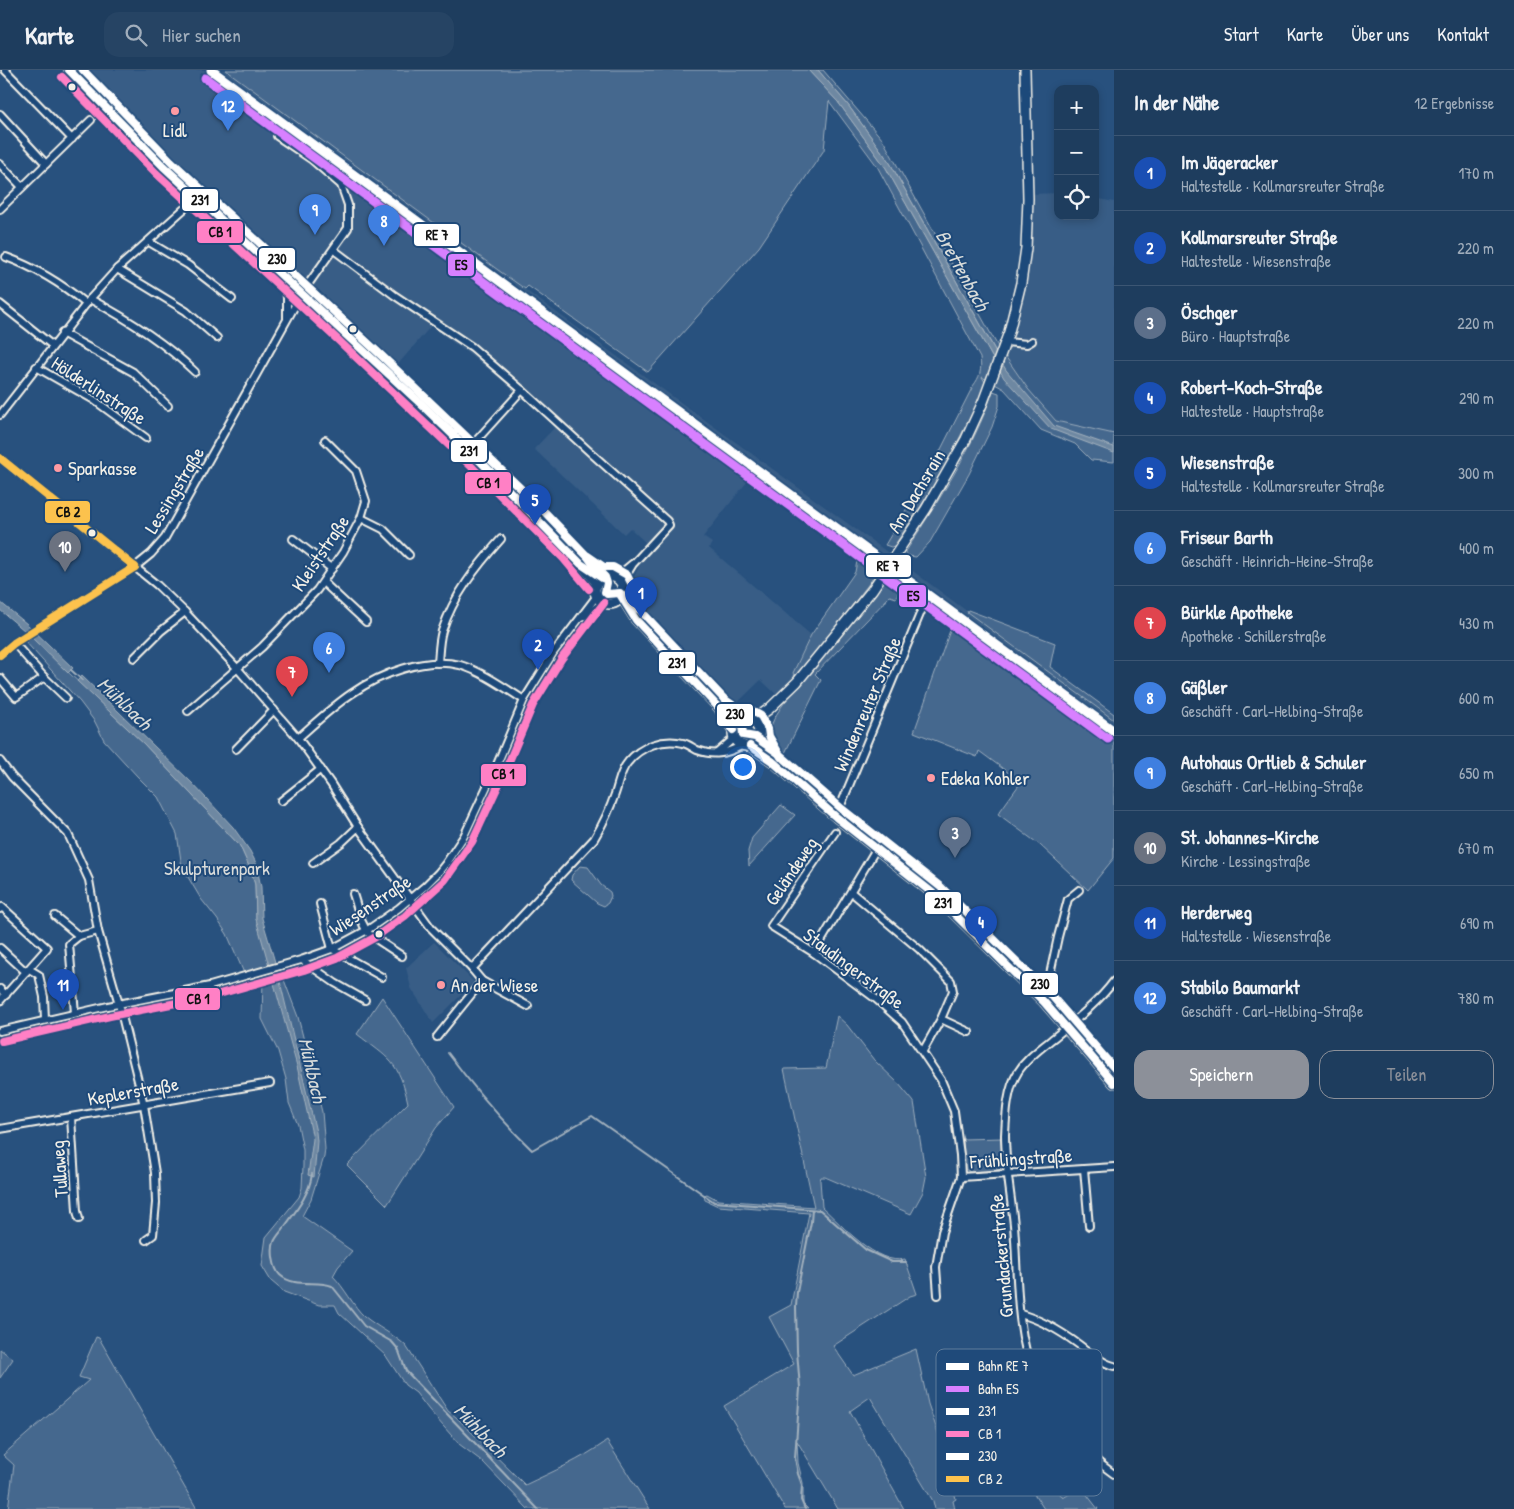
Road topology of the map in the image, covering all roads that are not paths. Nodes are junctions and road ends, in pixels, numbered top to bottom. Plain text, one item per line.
1 (5, 70) edge
2 (69, 70) edge
3 (1024, 70) edge
4 (0, 114) edge
5 (91, 120) dead end
6 (277, 136) dead end
7 (72, 139) junction
8 (0, 164) edge
9 (46, 164) junction
10 (22, 187) junction
11 (0, 209) edge
12 (184, 209) dead end
13 (148, 242) junction
14 (334, 250) junction
15 (6, 257) dead end
16 (118, 269) junction
17 (284, 277) junction
18 (302, 293) junction
19 (232, 299) dead end
20 (88, 301) junction
21 (0, 304) edge
22 (287, 319) junction
23 (62, 333) junction
24 (217, 338) dead end
25 (1032, 341) dead end
26 (1006, 342) junction
27 (53, 346) junction
28 (36, 368) junction
29 (195, 372) dead end
30 (522, 390) junction
31 (168, 406) dead end
32 (0, 415) edge
33 (146, 438) dead end
34 (326, 440) dead end
35 (476, 442) dead end
36 (0, 458) edge
37 (361, 518) junction
38 (293, 539) dead end
39 (501, 539) dead end
40 (409, 555) dead end
41 (134, 567) junction
42 (332, 569) junction
43 (599, 580) junction
44 (618, 581) junction
45 (323, 582) junction
46 (619, 599) junction
47 (599, 600) junction
48 (925, 602) dead end
49 (185, 612) junction
50 (366, 622) dead end
51 (12, 644) junction
52 (0, 648) edge
53 (0, 655) edge
54 (134, 658) dead end
55 (438, 662) junction
56 (237, 668) junction
57 (44, 677) junction
58 (0, 678) edge
59 (66, 698) dead end
60 (524, 700) junction
61 (719, 708) junction
62 (274, 710) junction
63 (188, 711) dead end
64 (740, 721) junction
65 (755, 725) junction
66 (733, 734) junction
67 (298, 738) junction
68 (758, 739) junction
69 (741, 746) junction
70 (750, 746) junction
71 (236, 749) dead end
72 (717, 753) junction
73 (0, 761) edge
74 (772, 761) junction
75 (321, 769) junction
76 (3, 770) edge
77 (281, 801) dead end
78 (836, 817) junction
79 (358, 827) junction
80 (835, 832) dead end
81 (876, 849) junction
82 (314, 863) dead end
83 (1079, 890) dead end
84 (851, 892) junction
85 (353, 894) dead end
86 (410, 900) junction
87 (320, 904) dead end
88 (0, 910) edge
89 (55, 916) dead end
90 (771, 926) joint
91 (98, 931) junction
92 (367, 931) junction
93 (79, 936) junction
94 (0, 948) edge
95 (332, 949) junction
96 (814, 953) junction
97 (402, 956) dead end
98 (302, 960) junction
99 (472, 969) junction
100 (28, 971) junction
101 (382, 977) dead end
102 (1114, 981) edge
103 (482, 982) junction
104 (0, 990) edge
105 (6, 995) junction
106 (365, 1000) dead end
107 (0, 1001) edge
108 (1044, 1002) junction
109 (119, 1004) junction
110 (528, 1006) dead end
111 (75, 1013) junction
112 (942, 1019) junction
113 (45, 1020) junction
114 (1067, 1027) junction
115 (0, 1031) edge
116 (969, 1032) dead end
117 (437, 1037) dead end
118 (922, 1051) junction
119 (1114, 1082) edge
120 (270, 1083) dead end
121 (144, 1105) junction
122 (71, 1117) junction
123 (0, 1129) edge
124 (1114, 1167) edge
125 (1084, 1169) junction
126 (1008, 1174) junction
127 (960, 1177) junction
128 (79, 1219) dead end
129 (1089, 1226) dead end
130 (146, 1240) dead end
131 (938, 1295) dead end
132 (1020, 1314) junction
133 (1026, 1349) edge
134 (1086, 1349) edge
135 (1102, 1360) edge
136 (1114, 1366) edge
137 (1102, 1466) edge
138 (1114, 1474) edge

1 - 7 street
2 - 17 main road
3 - 26 main road, Am Dachsrain
4 - 9 street
5 - 7 street
6 - 14 street, Lessingstraße
7 - 9 street
8 - 10 street
9 - 10 street
10 - 11 street
12 - 13 street, Hölderlinstraße
13 - 16 street, Hölderlinstraße
13 - 19 street
14 - 18 street, Lessingstraße
14 - 30 street
15 - 20 street
16 - 20 street, Hölderlinstraße
16 - 24 street
17 - 18 main road
17 - 22 street
18 - 22 street, Lessingstraße
18 - 43 main road
20 - 23 street, Hölderlinstraße
20 - 29 street
21 - 27 street
22 - 41 street, Lessingstraße
23 - 27 street, Hölderlinstraße
23 - 31 street, Hölderlinstraße
25 - 26 street
26 - 65 main road, Am Dachsrain
27 - 28 street, Hölderlinstraße
28 - 32 street, Hölderlinstraße
28 - 33 street, Hölderlinstraße
30 - 35 street
30 - 44 street
34 - 37 street, Kleiststraße
36 - 41 street
37 - 40 street
37 - 42 street, Kleiststraße
38 - 42 street
39 - 55 street
41 - 49 street
41 - 51 street, Lessingstraße
42 - 45 street, Kleiststraße
43 - 44 main road
43 - 47 main road
44 - 46 main road
45 - 50 street
45 - 56 street, Kleiststraße
46 - 47 main road
46 - 61 main road
47 - 60 street, Wiesenstraße
48 - 78 street, Windenreuter Straße
49 - 54 street
49 - 56 street
51 - 52 street, Lessingstraße
51 - 53 street, Lessingstraße
51 - 57 street
55 - 60 street
55 - 67 street
56 - 62 street
56 - 63 street, Kleiststraße
57 - 58 street
57 - 59 street
60 - 86 street, Wiesenstraße
61 - 64 main road
61 - 66 main road
62 - 67 street
62 - 71 street
64 - 65 main road
64 - 66 main road
65 - 68 main road
66 - 69 main road
66 - 72 street
67 - 75 street
68 - 70 main road
68 - 74 main road
69 - 70 main road
69 - 72 street
70 - 74 main road
72 - 99 street
73 - 76 street
74 - 78 main road
75 - 77 street
75 - 79 street
76 - 91 street
78 - 81 main road
79 - 82 street
79 - 86 street
80 - 90 street, Geländeweg
81 - 84 street
81 - 108 main road
83 - 108 street
84 - 96 street
84 - 112 street
85 - 92 street
86 - 92 street, Wiesenstraße
86 - 99 street
87 - 95 street
88 - 100 street
89 - 93 street
90 - 96 street, Staudingerstraße
91 - 93 street
91 - 109 street
92 - 95 street, Wiesenstraße
92 - 97 street
93 - 111 street
94 - 100 street
95 - 98 street, Wiesenstraße
95 - 101 street
96 - 118 street, Staudingerstraße
98 - 106 street
98 - 109 street, Wiesenstraße
99 - 103 street
100 - 105 street
100 - 113 street
102 - 114 street, Grundackerstraße
103 - 110 street
103 - 117 street
104 - 105 street
105 - 107 street
108 - 114 main road
109 - 111 street, Wiesenstraße
109 - 121 street
111 - 113 street, Wiesenstraße
112 - 116 street
112 - 118 street
113 - 115 street, Wiesenstraße
114 - 119 main road
114 - 126 street, Grundackerstraße
118 - 127 street, Staudingerstraße
120 - 121 street, Keplerstraße
121 - 122 street, Keplerstraße
121 - 130 street
122 - 123 street, Keplerstraße
122 - 128 street, Tullaweg
124 - 125 street, Frühlingstraße
125 - 126 street, Frühlingstraße
125 - 129 street, Frühlingstraße
126 - 127 street, Frühlingstraße
126 - 132 street, Grundackerstraße
127 - 131 street, Staudingerstraße
132 - 133 street, Grundackerstraße
132 - 134 street
135 - 136 street
137 - 138 street, Grundackerstraße

